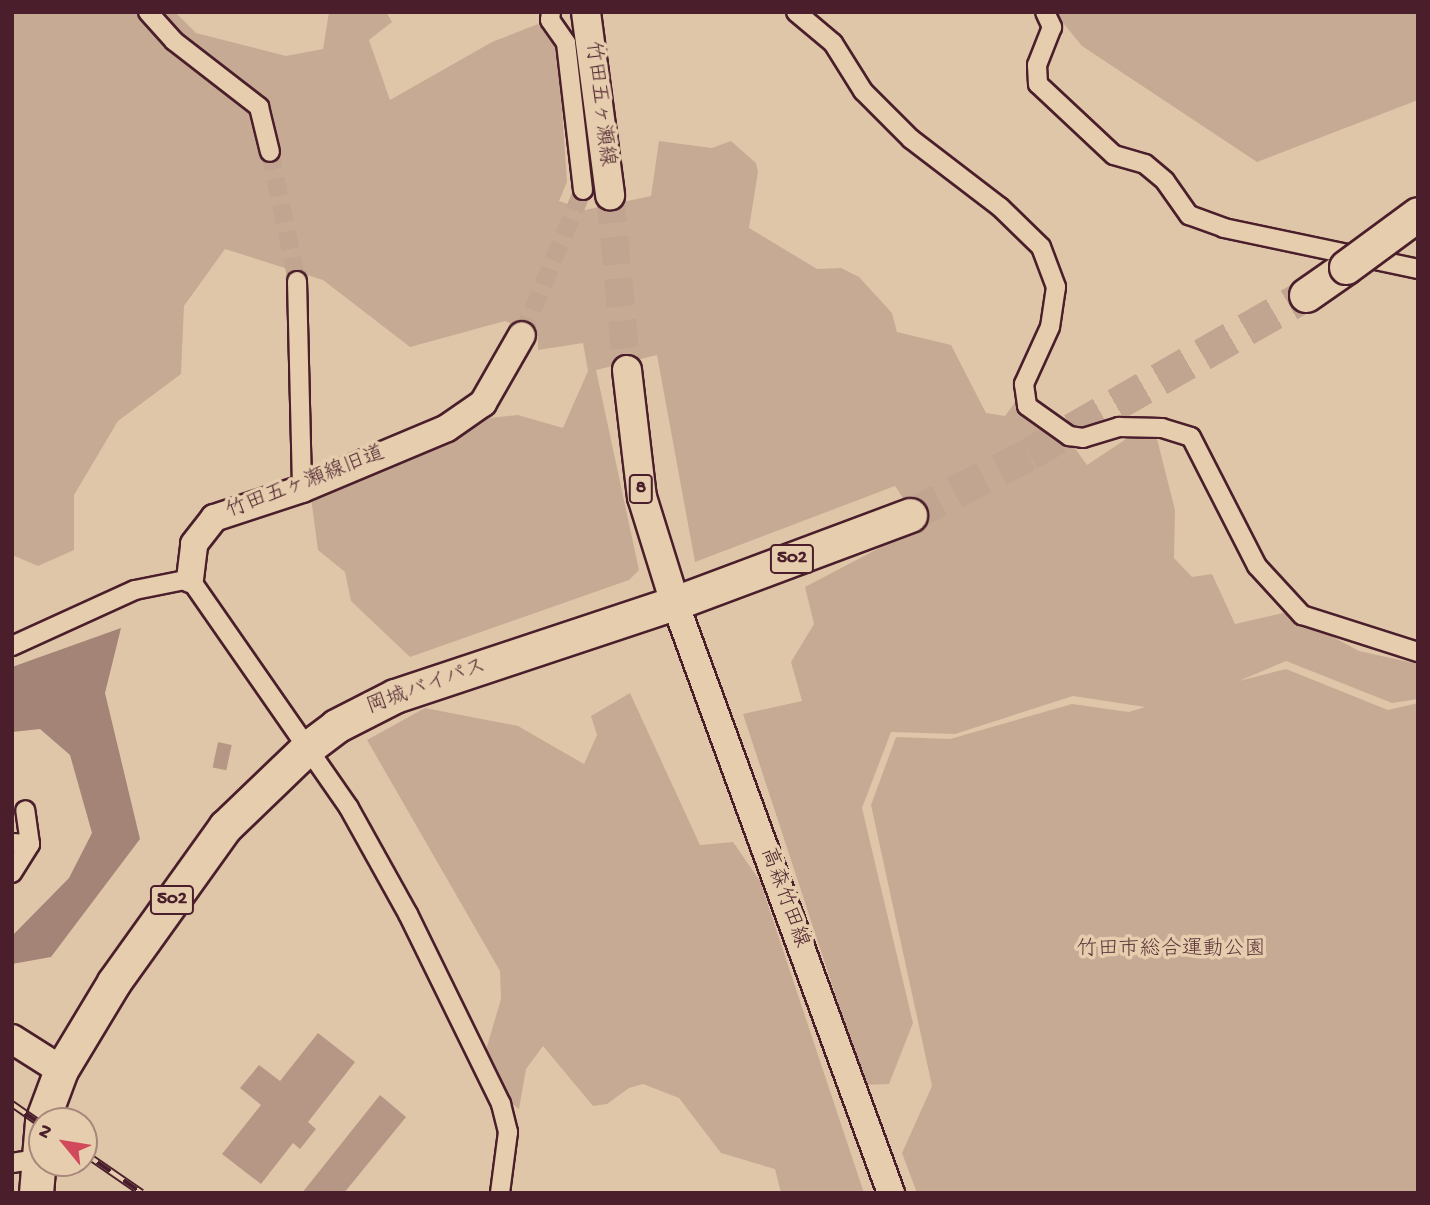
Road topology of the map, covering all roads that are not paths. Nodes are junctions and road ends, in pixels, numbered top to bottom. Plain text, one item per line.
1 (148, 12) edge
2 (551, 12) edge
3 (586, 12) edge
4 (796, 12) edge
5 (1045, 12) edge
6 (270, 152) tunnel mouth
7 (597, 192) joint
8 (1418, 214) edge
9 (1418, 270) edge
10 (297, 281) tunnel mouth
11 (1306, 295) tunnel mouth
12 (522, 335) tunnel mouth
13 (627, 370) tunnel mouth
14 (302, 489) junction
15 (910, 515) tunnel mouth
16 (190, 579) junction
17 (675, 603) junction
18 (12, 646) edge
19 (1418, 652) edge
20 (306, 749) junction
21 (25, 810) dead end
22 (21, 844) edge
23 (12, 873) edge
24 (12, 1039) edge
25 (61, 1070) junction
26 (47, 1107) edge
27 (24, 1161) edge
28 (36, 1193) edge
29 (500, 1193) edge
30 (891, 1193) edge

1 - 6 street
2 - 7 street
3 - 7 main road, 竹田五ヶ瀬線
4 - 19 street
5 - 9 street
8 - 11 highway, bridge
10 - 14 street
12 - 14 main road, 竹田五ヶ瀬線旧道
13 - 17 main road, 8
14 - 16 main road, 竹田五ヶ瀬線旧道
15 - 17 highway, 岡城バイパス / 502
16 - 18 street
16 - 20 street
17 - 20 highway, 岡城バイパス / 502
17 - 30 main road, 高森竹田線
20 - 25 highway, 岡城バイパス / 502
20 - 29 street
21 - 22 street
22 - 23 street
24 - 25 main road
25 - 26 highway, 岡城バイパス / 502
27 - 28 highway, 岡城バイパス / 502

